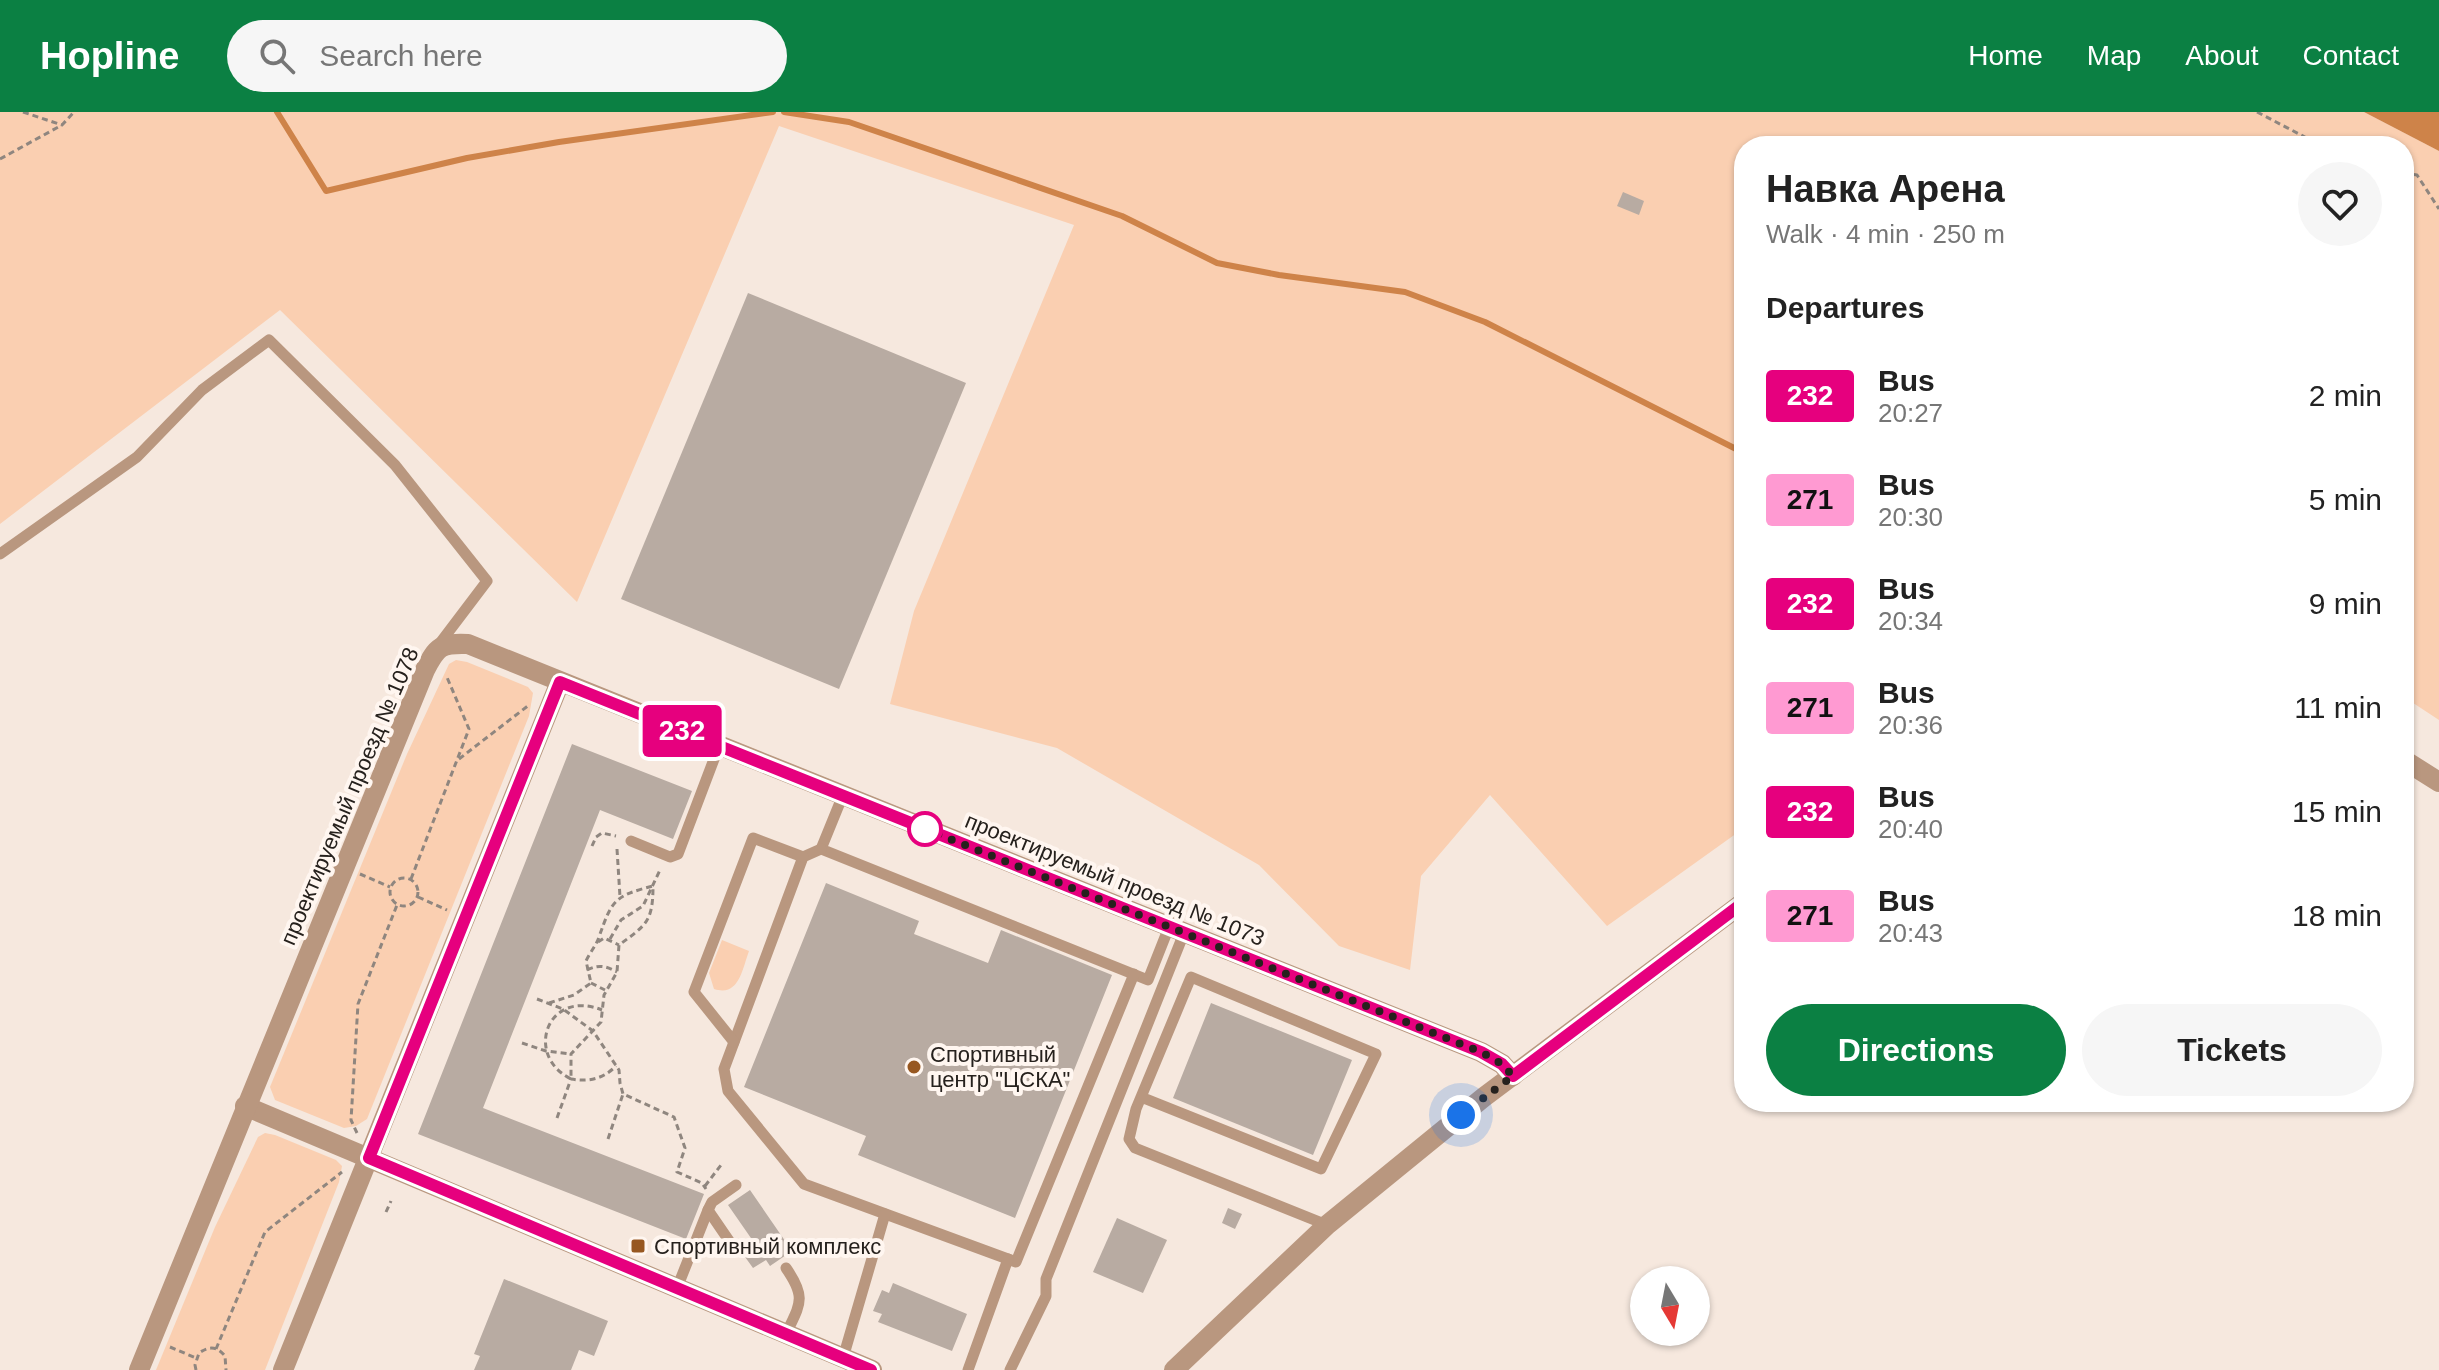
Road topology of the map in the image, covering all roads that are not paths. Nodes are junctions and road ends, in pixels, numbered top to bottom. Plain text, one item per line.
1 (0, 554) edge
2 (434, 651) junction
3 (560, 682) junction
4 (719, 746) junction
5 (2414, 766) edge
6 (2439, 782) edge
7 (843, 795) junction
8 (631, 841) road end
9 (821, 849) junction
10 (803, 857) junction
11 (1734, 910) edge
12 (1177, 930) junction
13 (1134, 974) junction
14 (734, 1042) junction
15 (1513, 1076) junction
16 (1141, 1097) junction
17 (245, 1106) junction
18 (369, 1158) junction
19 (736, 1185) dead end
20 (710, 1206) junction
21 (885, 1214) junction
22 (1327, 1225) junction
23 (732, 1245) dead end
24 (1008, 1259) junction
25 (786, 1268) dead end
26 (677, 1288) junction
27 (786, 1334) junction
28 (843, 1358) junction
29 (139, 1370) edge
30 (283, 1370) edge
31 (872, 1370) edge
32 (968, 1370) edge
33 (1010, 1370) edge
34 (1174, 1370) edge

1 - 2 lane
2 - 3 street, проектируемый проезд № 1078
2 - 17 street, проектируемый проезд № 1078
3 - 4 street, проектируемый проезд № 1073
3 - 18 street
4 - 7 street, проектируемый проезд № 1073
4 - 8 lane
5 - 6 street
7 - 9 lane
7 - 12 street, проектируемый проезд № 1073
9 - 10 lane
9 - 13 lane
10 - 14 lane
10 - 14 lane
11 - 15 street
12 - 13 lane
12 - 15 street, проектируемый проезд № 1073
12 - 33 lane
13 - 24 lane
14 - 21 lane
15 - 22 street
16 - 16 lane
16 - 22 lane
17 - 18 street
17 - 29 street, проектируемый проезд № 1078
18 - 26 street
18 - 30 street
19 - 20 lane
20 - 23 lane
20 - 26 lane
21 - 24 lane
21 - 28 lane
22 - 34 street
24 - 32 lane
25 - 27 lane
26 - 27 street
27 - 28 street
28 - 31 street

